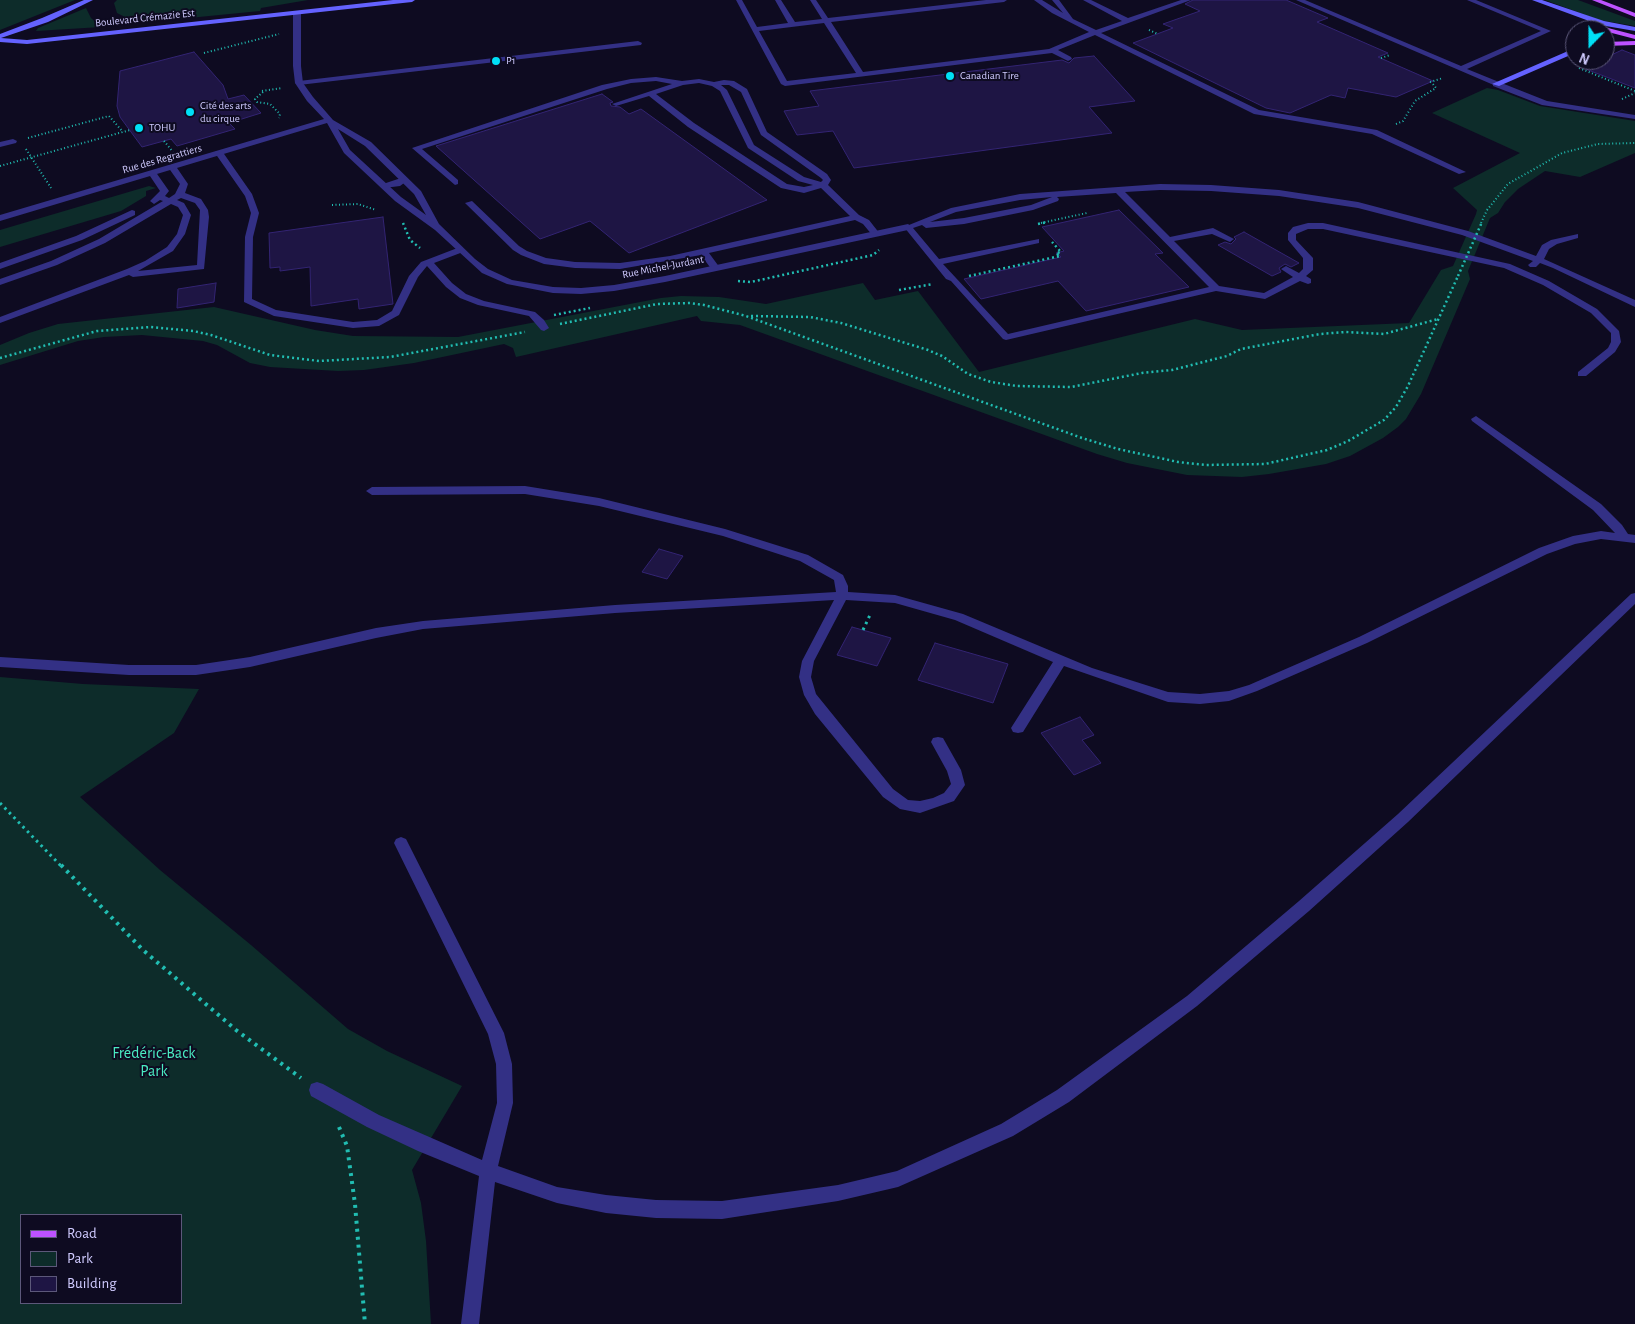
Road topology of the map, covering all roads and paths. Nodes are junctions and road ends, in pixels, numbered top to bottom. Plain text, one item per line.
1 (90, 0) edge
2 (339, 0) edge
3 (412, 0) edge
4 (739, 0) edge
5 (778, 0) edge
6 (813, 0) edge
7 (1004, 0) edge
8 (1037, 0) edge
9 (1055, 0) edge
10 (1086, 0) edge
11 (1188, 0) edge
12 (1299, 0) edge
13 (1470, 0) edge
14 (1530, 0) edge
15 (1534, 0) edge
16 (1595, 0) edge
17 (323, 10) junction
18 (297, 13) junction
19 (1635, 14) edge
20 (826, 20) junction
21 (1574, 20) edge
22 (1074, 21) junction
23 (1128, 21) junction
24 (792, 24) junction
25 (755, 29) junction
26 (1635, 29) edge
27 (1096, 32) junction
28 (1615, 33) edge
29 (279, 34) dead end
30 (0, 36) edge
31 (1635, 37) edge
32 (0, 40) edge
33 (27, 42) junction
34 (638, 43) dead end
35 (1635, 43) edge
36 (1615, 44) edge
37 (0, 46) edge
38 (1052, 50) junction
39 (204, 53) dead end
40 (1565, 54) edge
41 (1068, 59) dead end
42 (1462, 69) junction
43 (1583, 70) edge
44 (861, 74) junction
45 (1592, 74) junction
46 (1587, 76) dead end
47 (299, 83) junction
48 (682, 83) junction
49 (1432, 83) dead end
50 (714, 84) junction
51 (1496, 84) junction
52 (1618, 84) junction
53 (1613, 87) dead end
54 (282, 88) dead end
55 (1635, 91) edge
56 (650, 93) junction
57 (616, 104) dead end
58 (1635, 117) edge
59 (276, 120) dead end
60 (330, 120) junction
61 (1393, 124) dead end
62 (130, 130) dead end
63 (123, 132) junction
64 (16, 141) joint
65 (164, 141) dead end
66 (1635, 143) edge
67 (0, 145) edge
68 (219, 153) junction
69 (176, 156) dead end
70 (31, 158) junction
71 (2, 165) edge
72 (172, 167) junction
73 (1462, 172) dead end
74 (152, 173) junction
75 (404, 180) junction
76 (455, 182) dead end
77 (384, 185) junction
78 (823, 185) junction
79 (1117, 189) junction
80 (54, 192) dead end
81 (180, 194) junction
82 (1070, 194) junction
83 (160, 197) junction
84 (170, 201) junction
85 (469, 204) dead end
86 (332, 205) dead end
87 (376, 210) dead end
88 (1087, 213) dead end
89 (0, 218) edge
90 (856, 218) junction
91 (1035, 224) dead end
92 (908, 227) junction
93 (438, 228) junction
94 (876, 234) junction
95 (1575, 236) dead end
96 (1230, 239) dead end
97 (1168, 240) junction
98 (1036, 241) dead end
99 (460, 250) junction
100 (703, 252) junction
101 (1539, 260) junction
102 (428, 262) junction
103 (937, 262) junction
104 (0, 266) edge
105 (714, 268) junction
106 (1286, 269) dead end
107 (1526, 272) junction
108 (118, 276) junction
109 (1304, 279) junction
110 (0, 282) edge
111 (941, 282) dead end
112 (1216, 288) junction
113 (899, 290) dead end
114 (1635, 304) edge
115 (746, 316) junction
116 (1438, 319) junction
117 (0, 320) edge
118 (544, 328) junction
119 (0, 358) edge
120 (1582, 374) dead end
121 (1476, 419) dead end
122 (372, 491) dead end
123 (1629, 538) edge
124 (842, 596) junction
125 (1635, 598) edge
126 (1061, 660) junction
127 (0, 662) edge
128 (1018, 728) dead end
129 (938, 742) dead end
130 (0, 803) edge
131 (401, 843) dead end
132 (317, 1090) joint
133 (336, 1120) dead end
134 (488, 1171) junction
135 (364, 1324) edge
136 (470, 1324) edge

1 - 30 main road
2 - 17 main road
3 - 17 main road, Boulevard Crémazie Est
4 - 25 street
5 - 24 street
6 - 20 street
7 - 20 street
8 - 22 street
9 - 22 street
10 - 23 street
11 - 23 street
12 - 42 street
13 - 42 street
14 - 21 main road
15 - 26 main road
16 - 19 main road
17 - 18 main road, Boulevard Crémazie Est
18 - 33 main road, Boulevard Crémazie Est
18 - 47 street
20 - 24 street
20 - 44 street
22 - 27 street
23 - 27 street
24 - 25 street
25 - 44 street
27 - 38 street
27 - 73 street
28 - 31 main road
29 - 39 path
32 - 33 main road, Boulevard Crémazie Est
33 - 37 main road
34 - 47 street
35 - 36 main road
38 - 41 street
38 - 44 street
40 - 51 main road
42 - 51 street
43 - 45 path
45 - 46 path
45 - 52 path
47 - 60 street, Rue Michel-Jurdant
48 - 50 street
48 - 56 street
48 - 76 street
49 - 61 path
50 - 78 street
50 - 78 street
51 - 58 street
52 - 53 path
52 - 55 path
54 - 59 path
56 - 57 street
56 - 78 street
60 - 68 street, Rue des Regrattiers
60 - 75 street, Rue Michel-Jurdant
60 - 77 street, Rue Michel-Jurdant
62 - 63 path
63 - 64 path
63 - 70 path
64 - 67 street
65 - 69 path
66 - 116 path, bridge
68 - 72 street, Rue des Regrattiers
68 - 102 street
70 - 71 path
70 - 80 path
72 - 74 street, Rue des Regrattiers
72 - 81 street
74 - 83 street
74 - 89 street, Rue des Regrattiers
75 - 77 street
75 - 93 street, Rue Michel-Jurdant
77 - 93 street, Rue Michel-Jurdant
78 - 90 street
79 - 82 street
79 - 97 street
79 - 101 street
81 - 84 street
81 - 108 street
82 - 92 street
82 - 92 street
83 - 84 street
83 - 104 street
84 - 108 street
84 - 110 street
85 - 100 street
86 - 87 path
88 - 91 path
90 - 94 street
90 - 100 street
92 - 94 street, Rue Michel-Jurdant
92 - 103 street
93 - 99 street, Rue Michel-Jurdant
94 - 105 street, Rue Michel-Jurdant
95 - 101 street
96 - 97 street
97 - 112 street
98 - 103 street
99 - 102 street
99 - 105 street, Rue Michel-Jurdant
100 - 105 street
101 - 107 street
101 - 114 street
102 - 118 street
103 - 112 street
106 - 109 street
107 - 109 street
107 - 120 street
108 - 117 street
109 - 112 street
111 - 113 path
115 - 116 path
115 - 116 path
115 - 118 path
118 - 119 path
121 - 123 street
122 - 124 street
123 - 126 street
124 - 126 street
124 - 127 street
124 - 129 street
125 - 134 street
126 - 128 street
130 - 132 path
131 - 134 street
132 - 134 street
133 - 135 path
134 - 136 street

